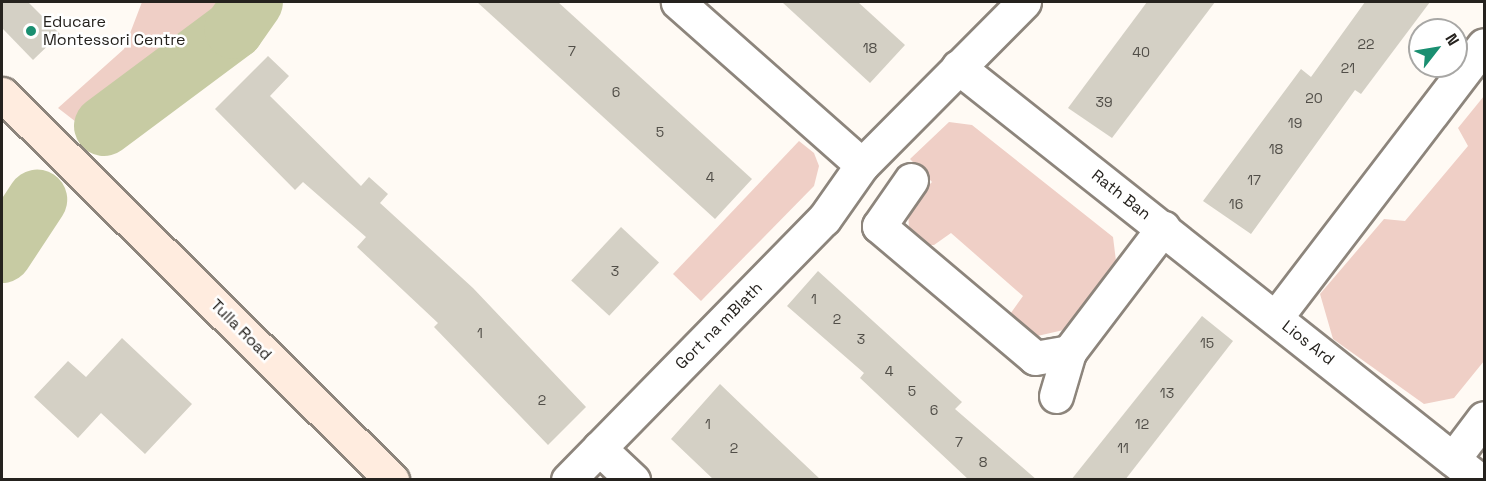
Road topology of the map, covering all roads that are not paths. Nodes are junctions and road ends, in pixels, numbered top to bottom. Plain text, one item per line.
1 (678, 2) edge
2 (1024, 2) edge
3 (1485, 45) edge
4 (957, 67) junction
5 (2, 94) edge
6 (862, 165) junction
7 (911, 180) dead end
8 (1163, 228) junction
9 (1276, 317) junction
10 (1069, 352) junction
11 (1056, 396) dead end
12 (1485, 418) edge
13 (599, 448) junction
14 (1454, 459) junction
15 (392, 480) edge
16 (568, 480) edge
17 (633, 480) edge
18 (1479, 480) edge

1 - 6 street
2 - 4 street, Gort na mBlath
3 - 9 street
4 - 6 street, Gort na mBlath
4 - 8 street, Rath Ban
5 - 15 main road, Tulla Road
6 - 13 street, Gort na mBlath
7 - 10 street
8 - 9 street, Lios Ard
8 - 10 street, Rath Ban
9 - 14 street, Lios Ard
10 - 11 street, Rath Ban
12 - 14 street
13 - 16 street, Gort na mBlath
13 - 17 street
14 - 18 street, Lios Ard

